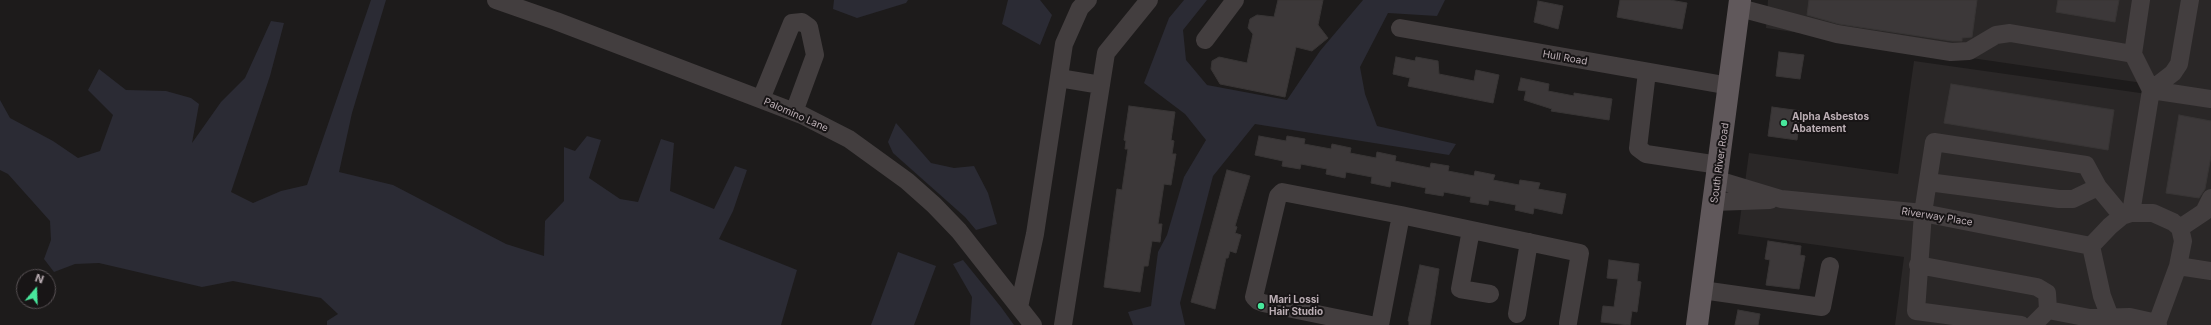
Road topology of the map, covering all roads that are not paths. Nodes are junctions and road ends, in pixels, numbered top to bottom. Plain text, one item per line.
1 (496, 0) edge
2 (1088, 0) edge
3 (1148, 0) edge
4 (1236, 0) edge
5 (2141, 0) edge
6 (2190, 0) edge
7 (1740, 4) edge
8 (1400, 28) dead end
9 (1205, 40) dead end
10 (2133, 54) junction
11 (1647, 72) junction
12 (1059, 78) junction
13 (1101, 85) junction
14 (1730, 86) junction
15 (2151, 90) junction
16 (760, 99) junction
17 (2211, 99) edge
18 (794, 112) junction
19 (1718, 172) junction
20 (1928, 182) junction
21 (2098, 187) junction
22 (2211, 198) edge
23 (1781, 199) junction
24 (1714, 202) junction
25 (1923, 213) junction
26 (2127, 214) junction
27 (1401, 215) junction
28 (2180, 228) junction
29 (1471, 230) junction
30 (1529, 242) junction
31 (2091, 246) junction
32 (1918, 265) junction
33 (1830, 266) dead end
34 (2178, 266) junction
35 (2211, 271) edge
36 (1702, 290) junction
37 (1490, 294) dead end
38 (1019, 307) junction
39 (2048, 310) junction
40 (1517, 314) dead end
41 (2110, 317) junction
42 (1568, 323) dead end
43 (2157, 324) edge
44 (1033, 325) edge
45 (1063, 325) edge
46 (1371, 325) edge
47 (1380, 325) edge
48 (1697, 325) edge
49 (2021, 325) edge
50 (2032, 325) edge

1 - 16 street, Palomino Lane
2 - 12 street
3 - 13 street
4 - 9 street
5 - 10 street
6 - 15 street
7 - 10 street
7 - 14 main road, South River Road
8 - 11 street, Hull Road
10 - 15 street
11 - 14 street, Hull Road
11 - 19 street, Riverway Place
12 - 13 street
12 - 38 street
13 - 45 street
14 - 19 main road, South River Road
15 - 17 street
15 - 26 street
16 - 18 street, Palomino Lane
16 - 18 street
18 - 38 street, Palomino Lane
19 - 23 street, Riverway Place
19 - 24 main road, South River Road
20 - 21 street
20 - 21 street
20 - 25 street
21 - 26 street
22 - 28 street
23 - 24 street, Riverway Place
23 - 25 street, Riverway Place
24 - 36 main road, South River Road
25 - 31 street, Riverway Place
25 - 32 street
26 - 28 street
26 - 31 street
27 - 29 street
27 - 46 street
27 - 47 street
28 - 34 street
29 - 30 street
29 - 37 street
30 - 40 street
30 - 42 street
31 - 41 street
32 - 39 street
32 - 49 street
33 - 36 street
34 - 35 street
34 - 43 street
36 - 48 main road, South River Road
38 - 44 street, Palomino Lane
39 - 41 street
39 - 50 street
41 - 43 street

